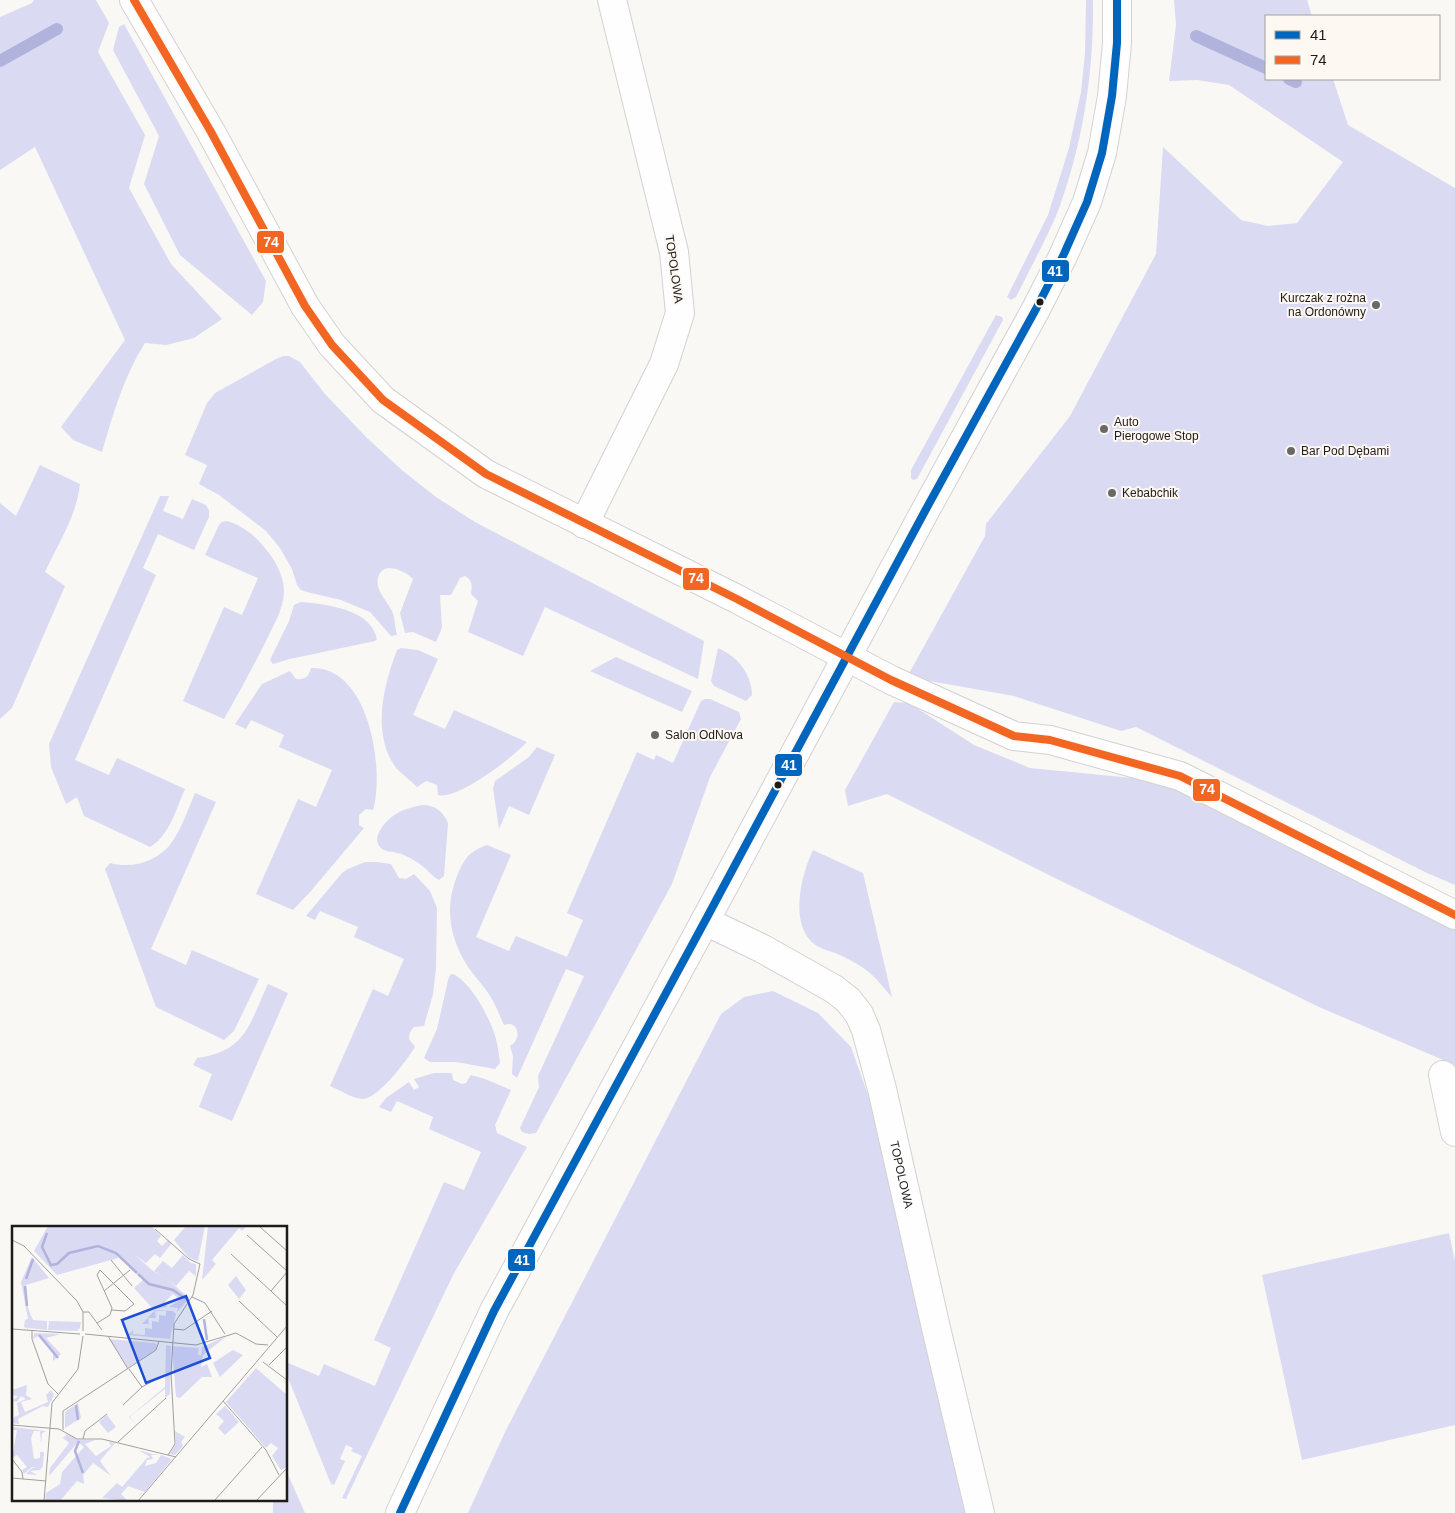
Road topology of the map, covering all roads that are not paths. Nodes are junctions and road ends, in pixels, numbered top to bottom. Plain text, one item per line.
1 (134, 0) edge
2 (612, 0) edge
3 (1117, 0) edge
4 (584, 524) junction
5 (848, 658) junction
6 (1455, 915) edge
7 (706, 921) junction
8 (1443, 1075) dead end
9 (1455, 1132) edge
10 (400, 1513) edge
11 (980, 1513) edge

1 - 4 street
2 - 4 street, TOPOLOWA
3 - 5 street
4 - 5 street
5 - 6 street
5 - 7 street
7 - 10 street
7 - 11 street, TOPOLOWA
8 - 9 street

